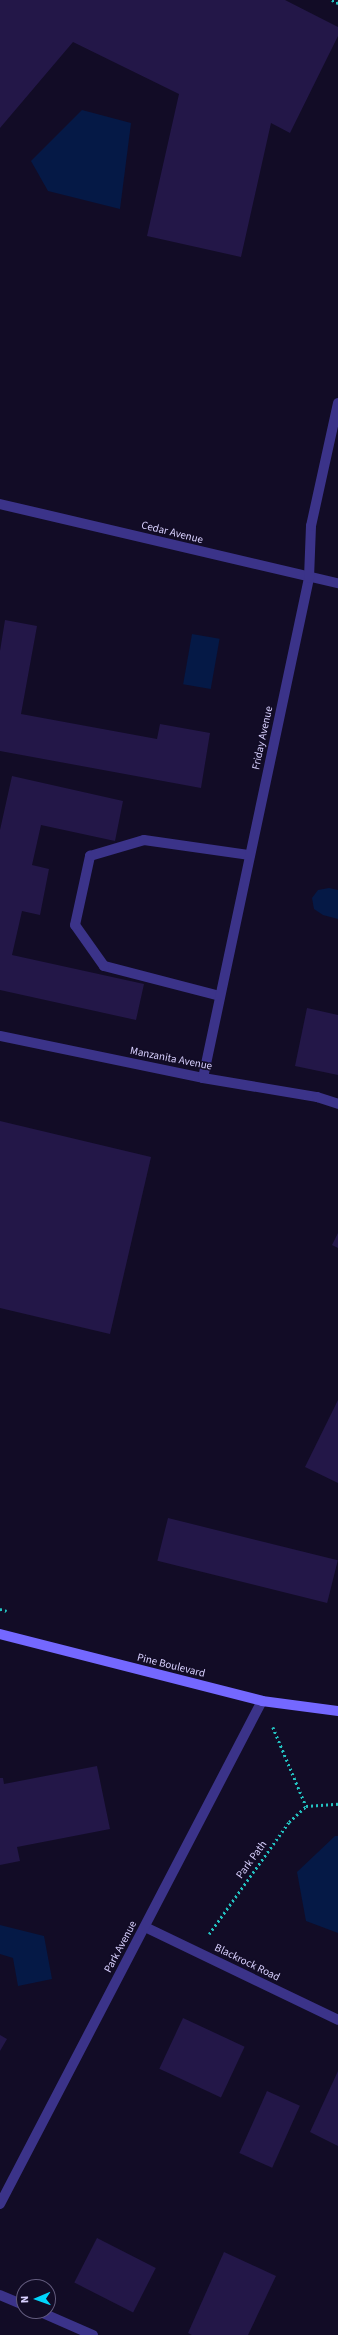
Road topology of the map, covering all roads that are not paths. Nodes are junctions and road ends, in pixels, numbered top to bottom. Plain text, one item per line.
1 (338, 403) edge
2 (0, 504) edge
3 (309, 578) junction
4 (338, 583) edge
5 (250, 855) junction
6 (220, 996) junction
7 (0, 1036) edge
8 (203, 1078) junction
9 (338, 1104) edge
10 (0, 1634) edge
11 (262, 1701) junction
12 (338, 1711) edge
13 (145, 1927) junction
14 (338, 2020) edge
15 (0, 2204) edge
16 (0, 2295) edge
17 (16, 2302) edge
18 (56, 2319) edge
19 (93, 2335) edge

1 - 3 street, Friday Avenue
2 - 3 street, Cedar Avenue
3 - 4 street, Cedar Avenue
3 - 5 street, Friday Avenue
5 - 6 street, Friday Avenue
5 - 6 street
6 - 8 street, Friday Avenue
7 - 8 street, Manzanita Avenue
8 - 9 street, Manzanita Avenue
10 - 11 street, Pine Boulevard
11 - 12 street, Pine Boulevard
11 - 13 street, Park Avenue
13 - 14 street, Blackrock Road
13 - 15 street, Park Avenue
16 - 17 street
18 - 19 street

